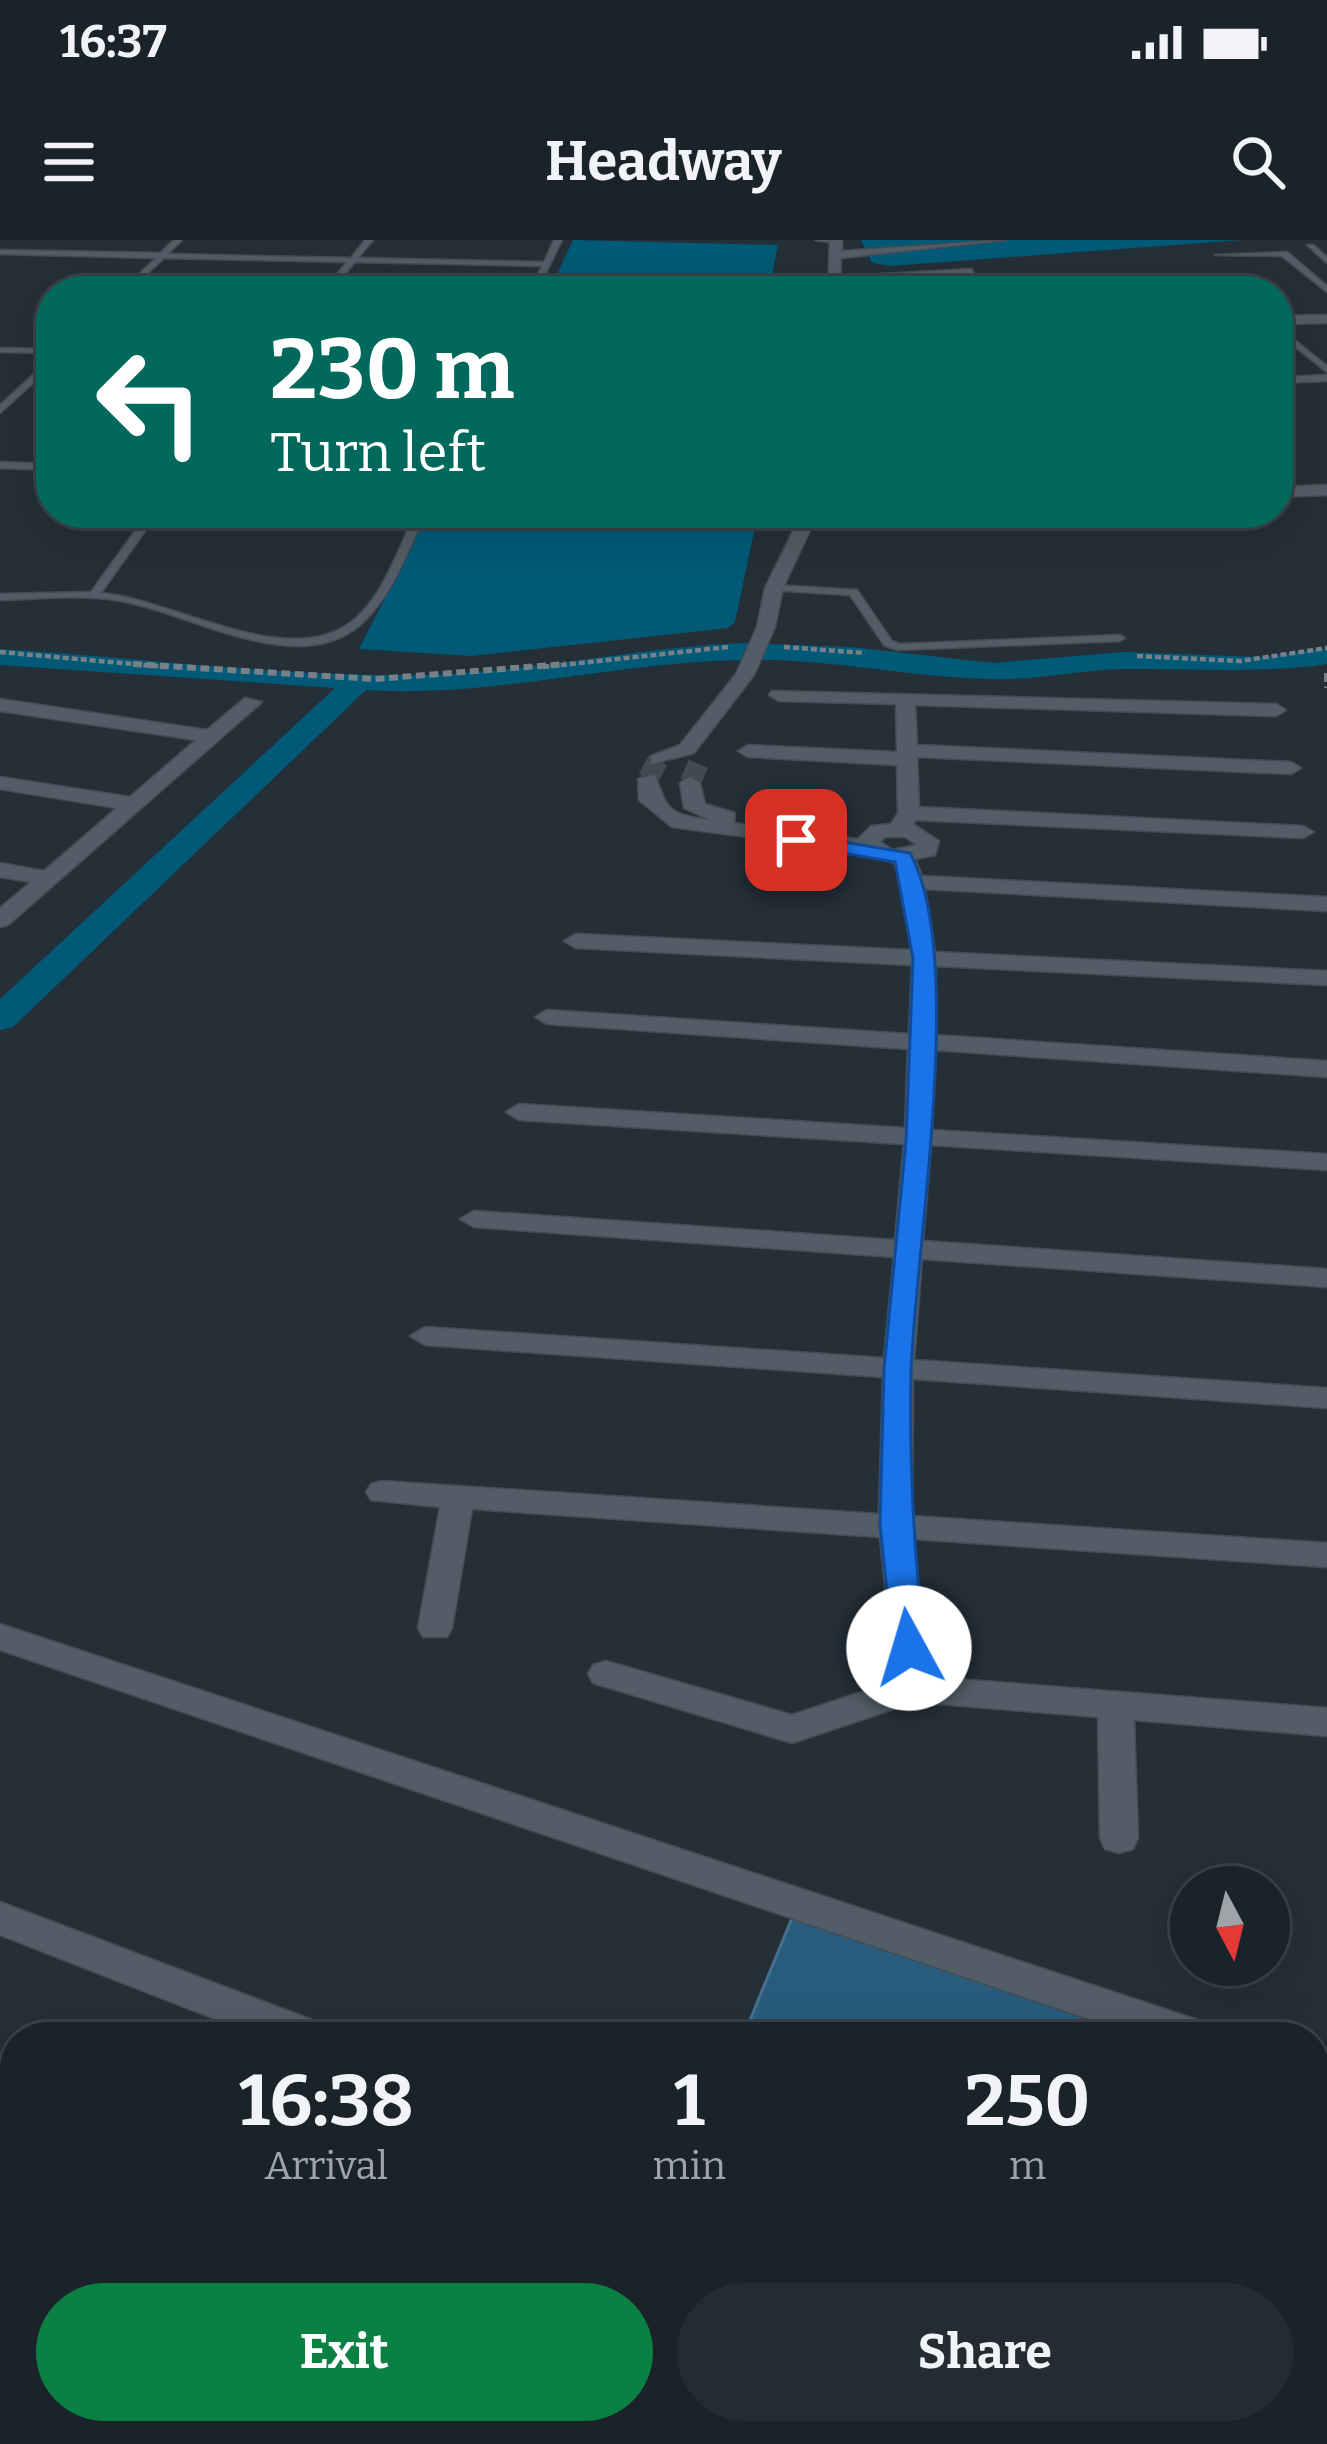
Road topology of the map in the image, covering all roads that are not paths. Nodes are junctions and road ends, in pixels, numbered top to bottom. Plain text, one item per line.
1 (8, 240) edge
2 (178, 240) edge
3 (369, 240) edge
4 (558, 240) edge
5 (819, 240) edge
6 (1000, 240) edge
7 (836, 245) edge
8 (1310, 247) dead end
9 (0, 249) edge
10 (1219, 254) dead end
11 (162, 255) junction
12 (352, 260) junction
13 (1327, 261) edge
14 (545, 264) junction
15 (971, 271) dead end
16 (140, 276) edge
17 (339, 276) edge
18 (539, 276) edge
19 (834, 276) edge
20 (918, 276) edge
21 (1327, 290) edge
22 (1327, 319) edge
23 (1293, 322) edge
24 (1293, 339) edge
25 (0, 350) edge
26 (36, 351) edge
27 (1327, 374) edge
28 (36, 377) edge
29 (1293, 378) edge
30 (0, 410) edge
31 (0, 465) edge
32 (36, 466) edge
33 (1327, 490) edge
34 (1293, 491) edge
35 (142, 528) edge
36 (412, 528) edge
37 (803, 528) edge
38 (774, 588) junction
39 (94, 595) junction
40 (0, 597) edge
41 (1120, 638) dead end
42 (779, 694) dead end
43 (905, 697) junction
44 (252, 702) dead end
45 (0, 705) edge
46 (1276, 710) dead end
47 (213, 736) junction
48 (748, 751) dead end
49 (908, 755) junction
50 (1291, 768) dead end
51 (0, 783) edge
52 (690, 783) dead end
53 (134, 804) junction
54 (1303, 832) dead end
55 (870, 841) junction
56 (906, 845) junction
57 (0, 870) edge
58 (48, 878) junction
59 (1327, 904) edge
60 (0, 920) edge
61 (576, 941) dead end
62 (924, 959) junction
63 (1327, 978) edge
64 (547, 1017) dead end
65 (918, 1042) junction
66 (1327, 1069) edge
67 (519, 1112) dead end
68 (918, 1141) junction
69 (1327, 1162) edge
70 (474, 1219) dead end
71 (904, 1252) junction
72 (1327, 1278) edge
73 (425, 1336) dead end
74 (898, 1369) junction
75 (1327, 1398) edge
76 (382, 1492) dead end
77 (458, 1496) junction
78 (895, 1525) junction
79 (1327, 1555) edge
80 (435, 1628) dead end
81 (0, 1637) edge
82 (606, 1674) dead end
83 (914, 1689) junction
84 (1116, 1705) junction
85 (1327, 1722) edge
86 (1119, 1838) dead end
87 (0, 1918) edge
88 (269, 2022) edge
89 (1150, 2022) edge

1 - 9 lane
2 - 11 lane
3 - 12 lane
4 - 14 lane
5 - 7 lane
6 - 7 street
7 - 19 street
8 - 13 lane
9 - 11 lane
10 - 21 lane
11 - 12 lane
11 - 16 lane
12 - 14 lane
12 - 17 lane
14 - 18 lane
15 - 20 lane
22 - 23 street
24 - 27 lane
25 - 26 lane
27 - 29 lane
28 - 30 lane
31 - 32 lane
33 - 34 street
35 - 39 lane
36 - 39 lane
37 - 38 street
38 - 41 lane
38 - 55 street
39 - 40 lane
42 - 43 street
43 - 46 street
43 - 49 street
44 - 47 street
45 - 47 street
47 - 53 street
48 - 49 street
49 - 50 street
49 - 56 street
51 - 53 street
52 - 55 street
53 - 58 street
54 - 56 street
55 - 56 street
56 - 59 street
56 - 62 street
57 - 58 street
58 - 60 street
61 - 62 street
62 - 63 street
62 - 65 street
64 - 65 street
65 - 66 street
65 - 68 street
67 - 68 street
68 - 69 street
68 - 71 street
70 - 71 street
71 - 72 street
71 - 74 street
73 - 74 street
74 - 75 street
74 - 78 street
76 - 77 street
77 - 78 street
77 - 80 street
78 - 79 street
78 - 83 street
81 - 89 street
82 - 83 street
83 - 84 street
84 - 85 street
84 - 86 street
87 - 88 street

